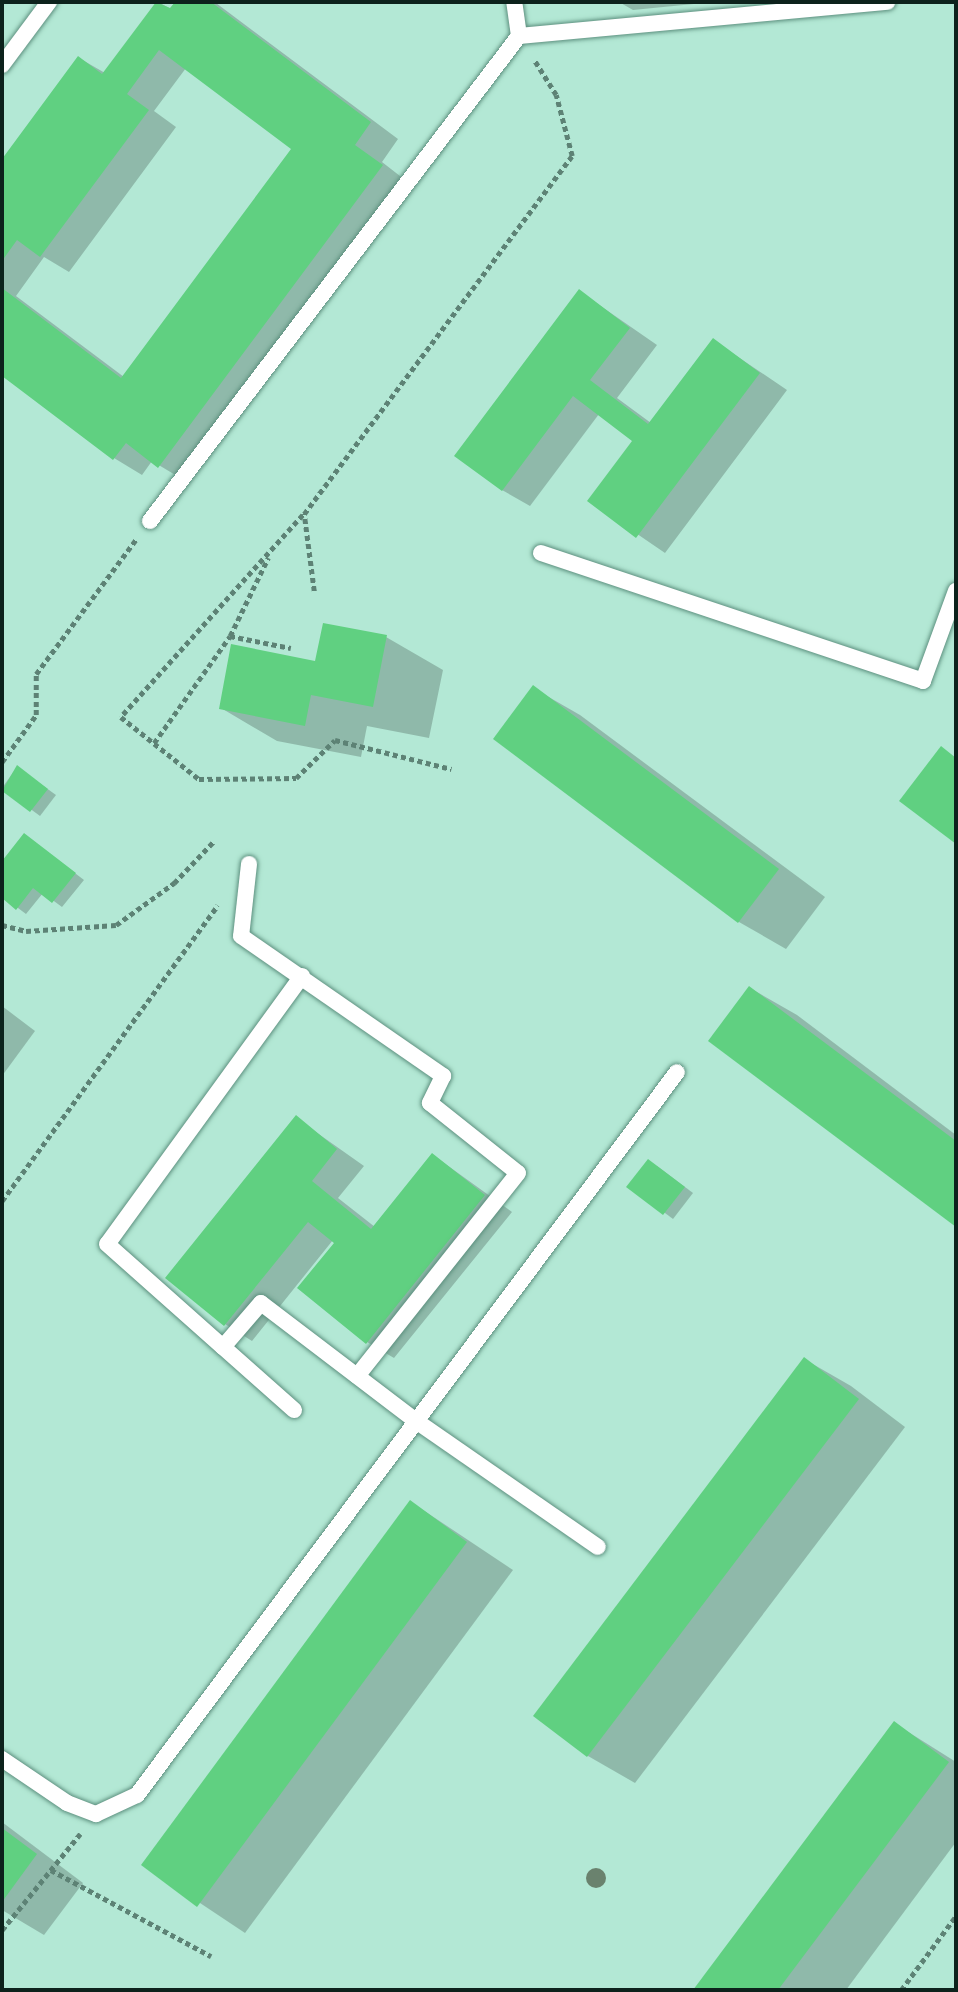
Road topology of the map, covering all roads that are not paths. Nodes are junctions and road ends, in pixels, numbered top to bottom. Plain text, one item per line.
1 (49, 2) edge
2 (514, 2) edge
3 (887, 2) edge
4 (519, 36) junction
5 (2, 65) edge
6 (150, 521) road end
7 (541, 553) dead end
8 (956, 591) edge
9 (952, 618) edge
10 (248, 864) dead end
11 (302, 976) junction
12 (677, 1072) dead end
13 (223, 1347) junction
14 (358, 1376) junction
15 (294, 1410) dead end
16 (416, 1422) junction
17 (598, 1547) dead end
18 (2, 1759) edge

1 - 5 lane
2 - 4 lane
3 - 4 lane
4 - 6 lane
7 - 9 lane
8 - 9 lane
10 - 11 lane
11 - 13 lane
11 - 14 lane
12 - 16 lane
13 - 14 lane
13 - 15 lane
14 - 16 lane
16 - 17 lane
16 - 18 lane

